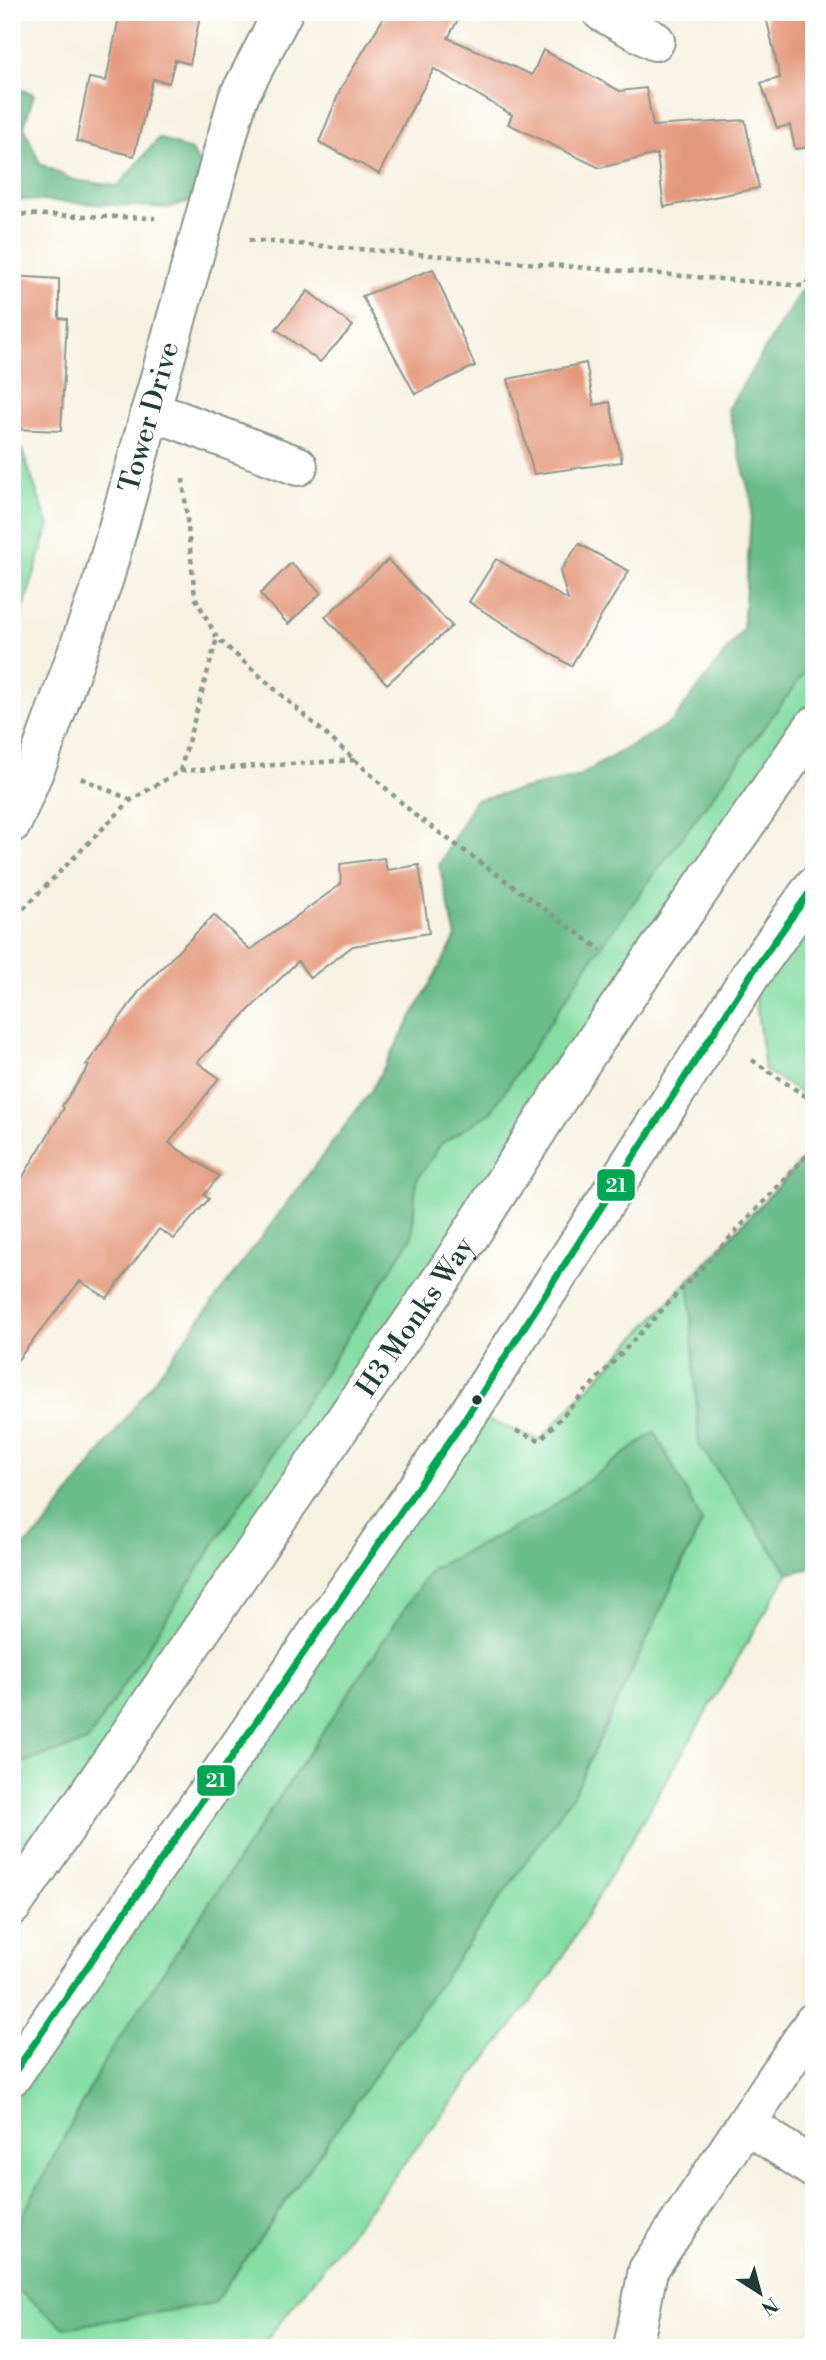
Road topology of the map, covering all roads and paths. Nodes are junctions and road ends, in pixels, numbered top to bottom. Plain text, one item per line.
1 (283, 12) edge
2 (602, 12) edge
3 (655, 41) dead end
4 (12, 214) edge
5 (202, 231) junction
6 (814, 273) edge
7 (163, 416) junction
8 (298, 466) dead end
9 (217, 638) junction
10 (814, 726) edge
11 (355, 760) junction
12 (180, 771) junction
13 (12, 823) edge
14 (814, 886) edge
15 (12, 925) edge
16 (607, 954) dead end
17 (743, 1053) dead end
18 (814, 1102) edge
19 (814, 1148) edge
20 (469, 1413) junction
21 (12, 1906) edge
22 (814, 2022) edge
23 (12, 2077) edge
24 (747, 2124) junction
25 (814, 2169) edge
26 (633, 2348) edge

1 - 5 main road, Tower Drive
2 - 3 main road
4 - 5 path
5 - 6 path
5 - 7 main road, Tower Drive
7 - 8 main road
7 - 9 path
7 - 13 main road, Tower Drive
9 - 11 path
9 - 12 path
10 - 21 main road, H3 Monks Way, bridge
11 - 12 path
11 - 16 path
12 - 15 path
14 - 20 main road, bridge
17 - 18 path
19 - 20 path
20 - 23 main road
22 - 24 main road
24 - 25 main road
24 - 26 main road

